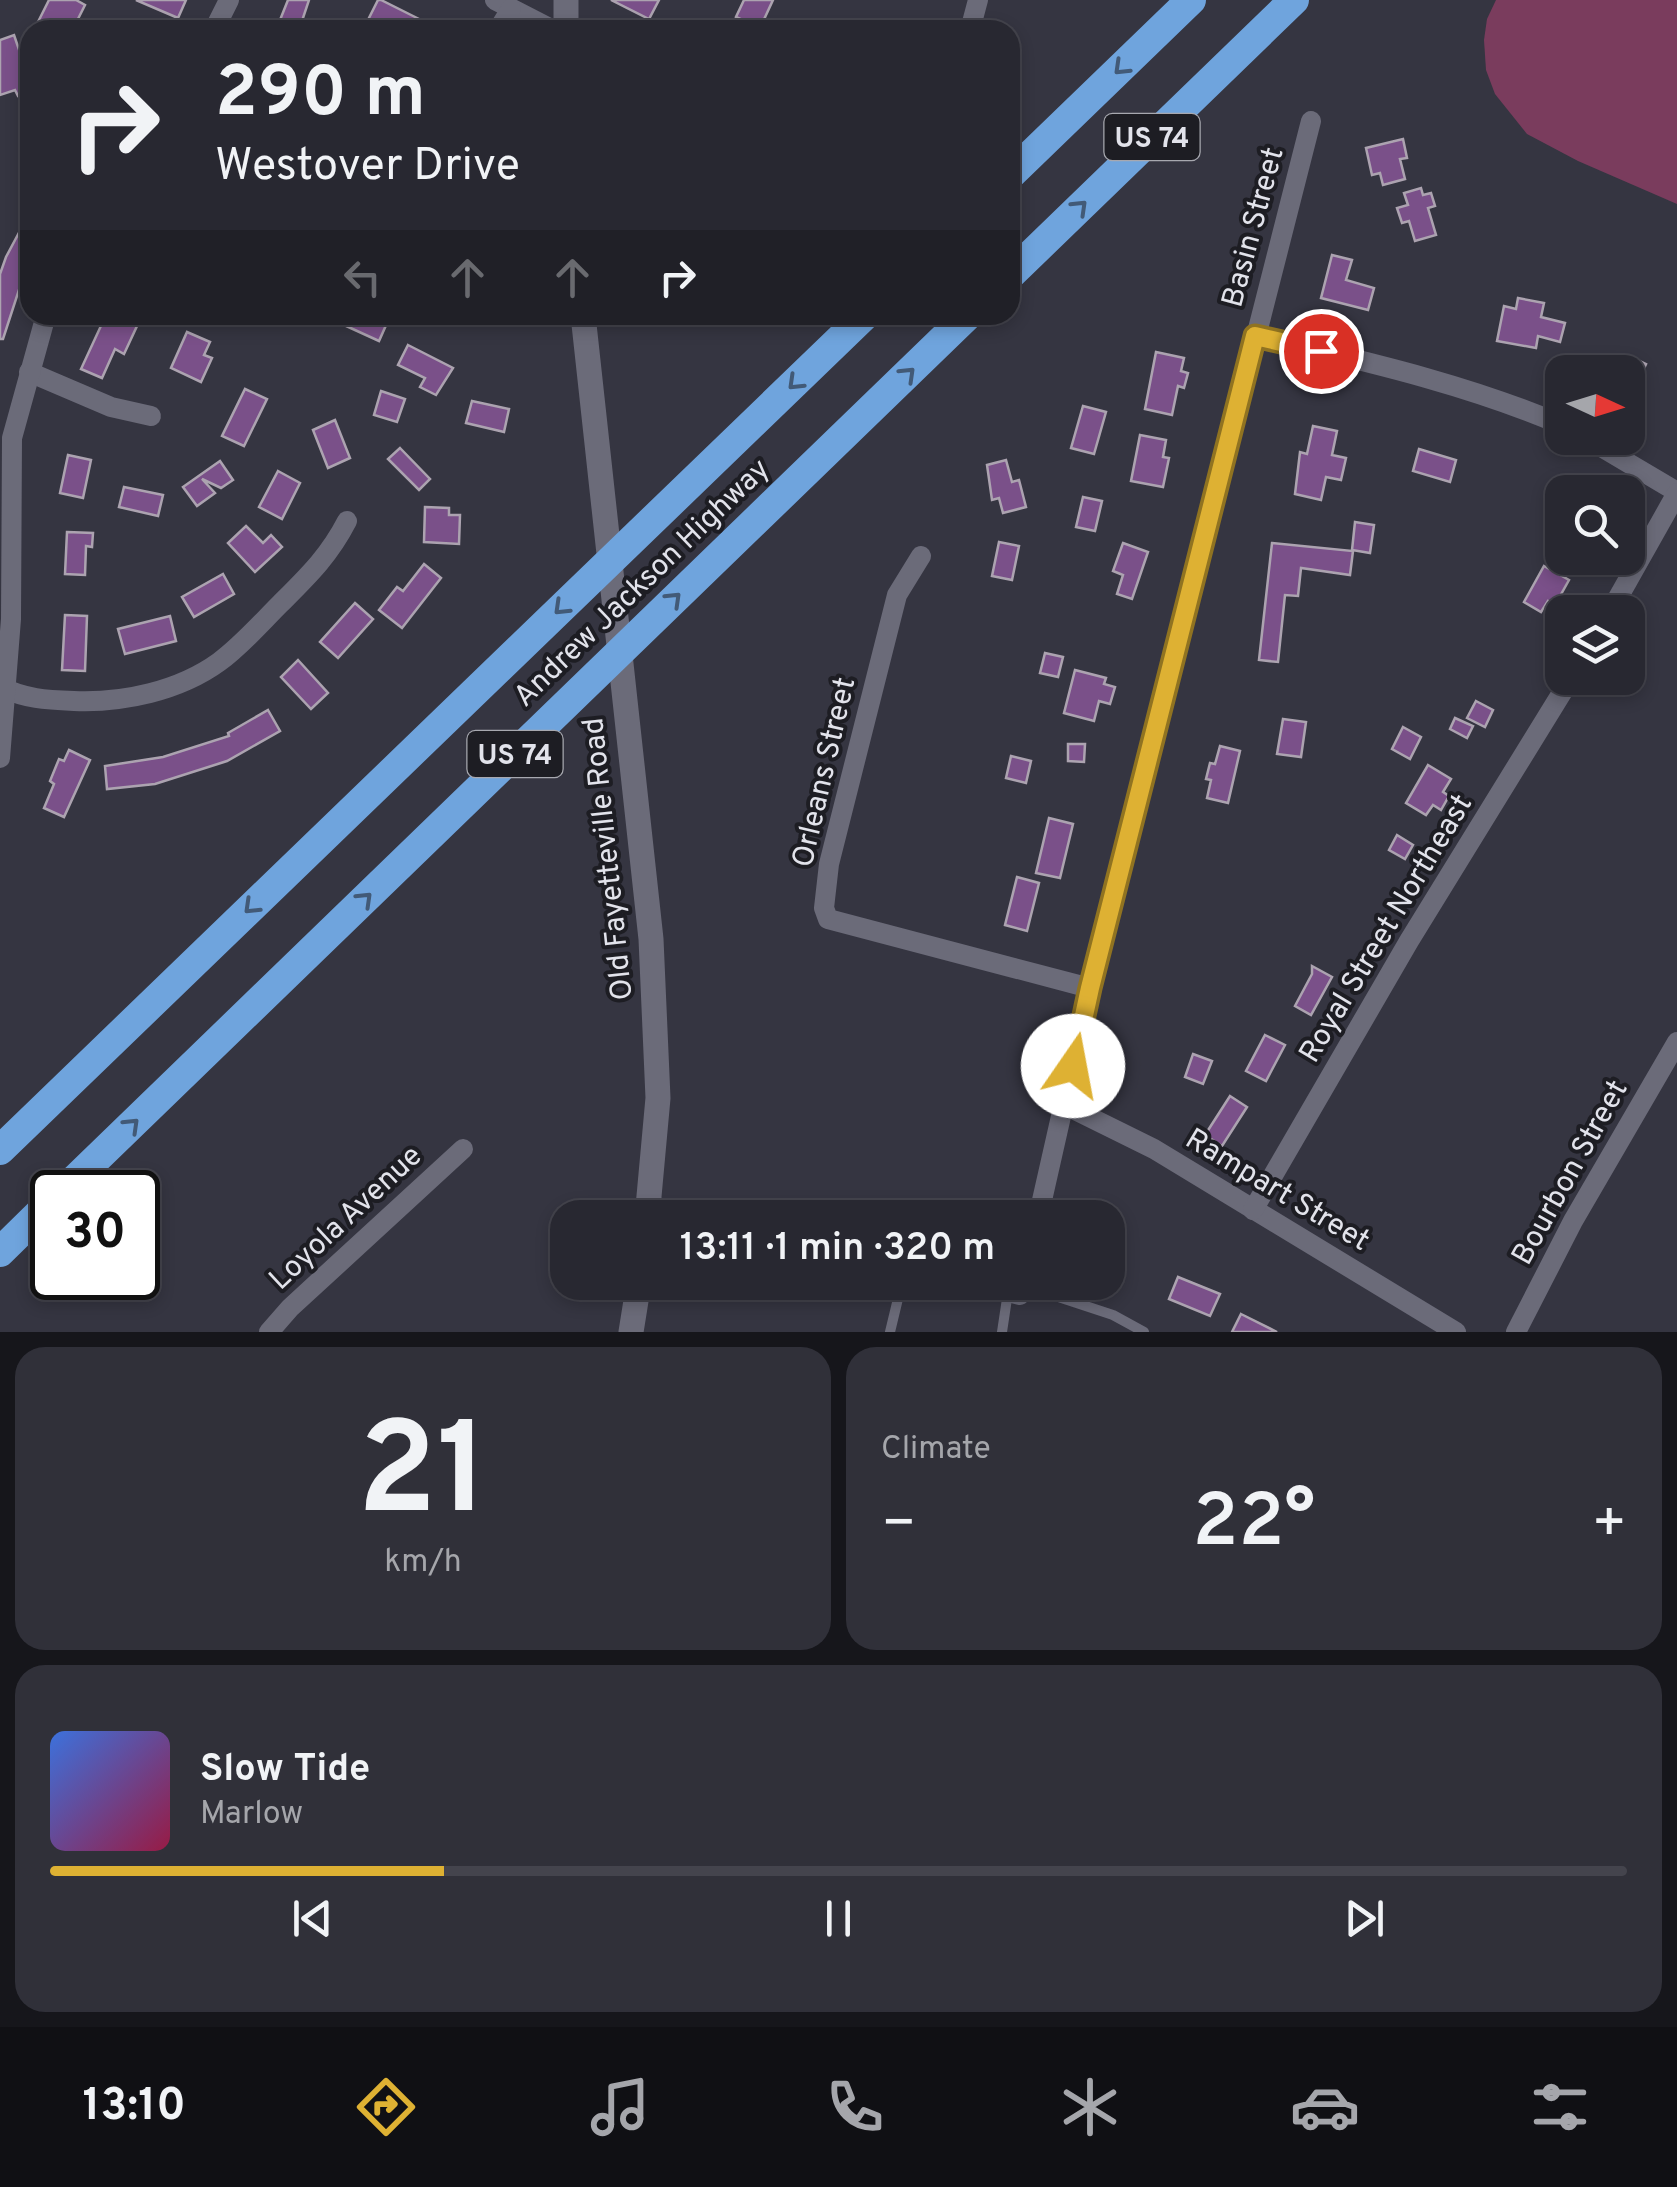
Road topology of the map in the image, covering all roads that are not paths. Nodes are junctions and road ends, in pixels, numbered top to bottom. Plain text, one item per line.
1 (1191, 0) edge
2 (1294, 0) edge
3 (503, 4) edge
4 (533, 20) edge
5 (1310, 122) dead end
6 (1020, 165) edge
7 (1020, 265) edge
8 (43, 325) edge
9 (585, 325) edge
10 (855, 325) edge
11 (958, 325) edge
12 (1255, 336) junction
13 (28, 372) junction
14 (151, 416) dead end
15 (1545, 417) edge
16 (1615, 455) edge
17 (1677, 492) edge
18 (347, 521) dead end
19 (921, 556) dead end
20 (1619, 595) edge
21 (4, 688) edge
22 (1560, 695) edge
23 (0, 758) edge
24 (1090, 988) junction
25 (1677, 1042) edge
26 (1065, 1105) junction
27 (464, 1148) dead end
28 (0, 1150) edge
29 (85, 1170) edge
30 (649, 1200) edge
31 (1042, 1200) edge
32 (1253, 1210) junction
33 (30, 1223) edge
34 (0, 1252) edge
35 (636, 1300) edge
36 (898, 1300) edge
37 (1015, 1300) edge
38 (1057, 1300) edge
39 (269, 1332) edge
40 (631, 1332) edge
41 (890, 1332) edge
42 (1002, 1332) edge
43 (1144, 1332) edge
44 (1456, 1332) edge
45 (1516, 1332) edge

1 -> 6 highway, US 74
7 -> 2 highway, US 74
3 - 4 street
5 - 12 street, Basin Street
8 - 13 street
9 - 30 street, Old Fayetteville Road
10 -> 28 highway, Andrew Jackson Highway / US 74
29 -> 11 highway, Andrew Jackson Highway / US 74
12 - 15 street
12 - 24 street, Basin Street
13 - 14 street
13 - 21 street
16 - 17 street
17 - 20 street
18 - 21 street
19 - 24 street, Orleans Street
21 - 23 street
22 - 32 street, Royal Street Northeast
24 - 26 street, Basin Street
25 - 45 street, Bourbon Street
26 - 31 street, Basin Street
26 - 32 street, Rampart Street
27 - 39 street, Loyola Avenue
32 - 44 street, Rampart Street
33 - 34 highway
35 - 40 street
36 - 41 lane
37 - 42 lane
38 - 43 lane

